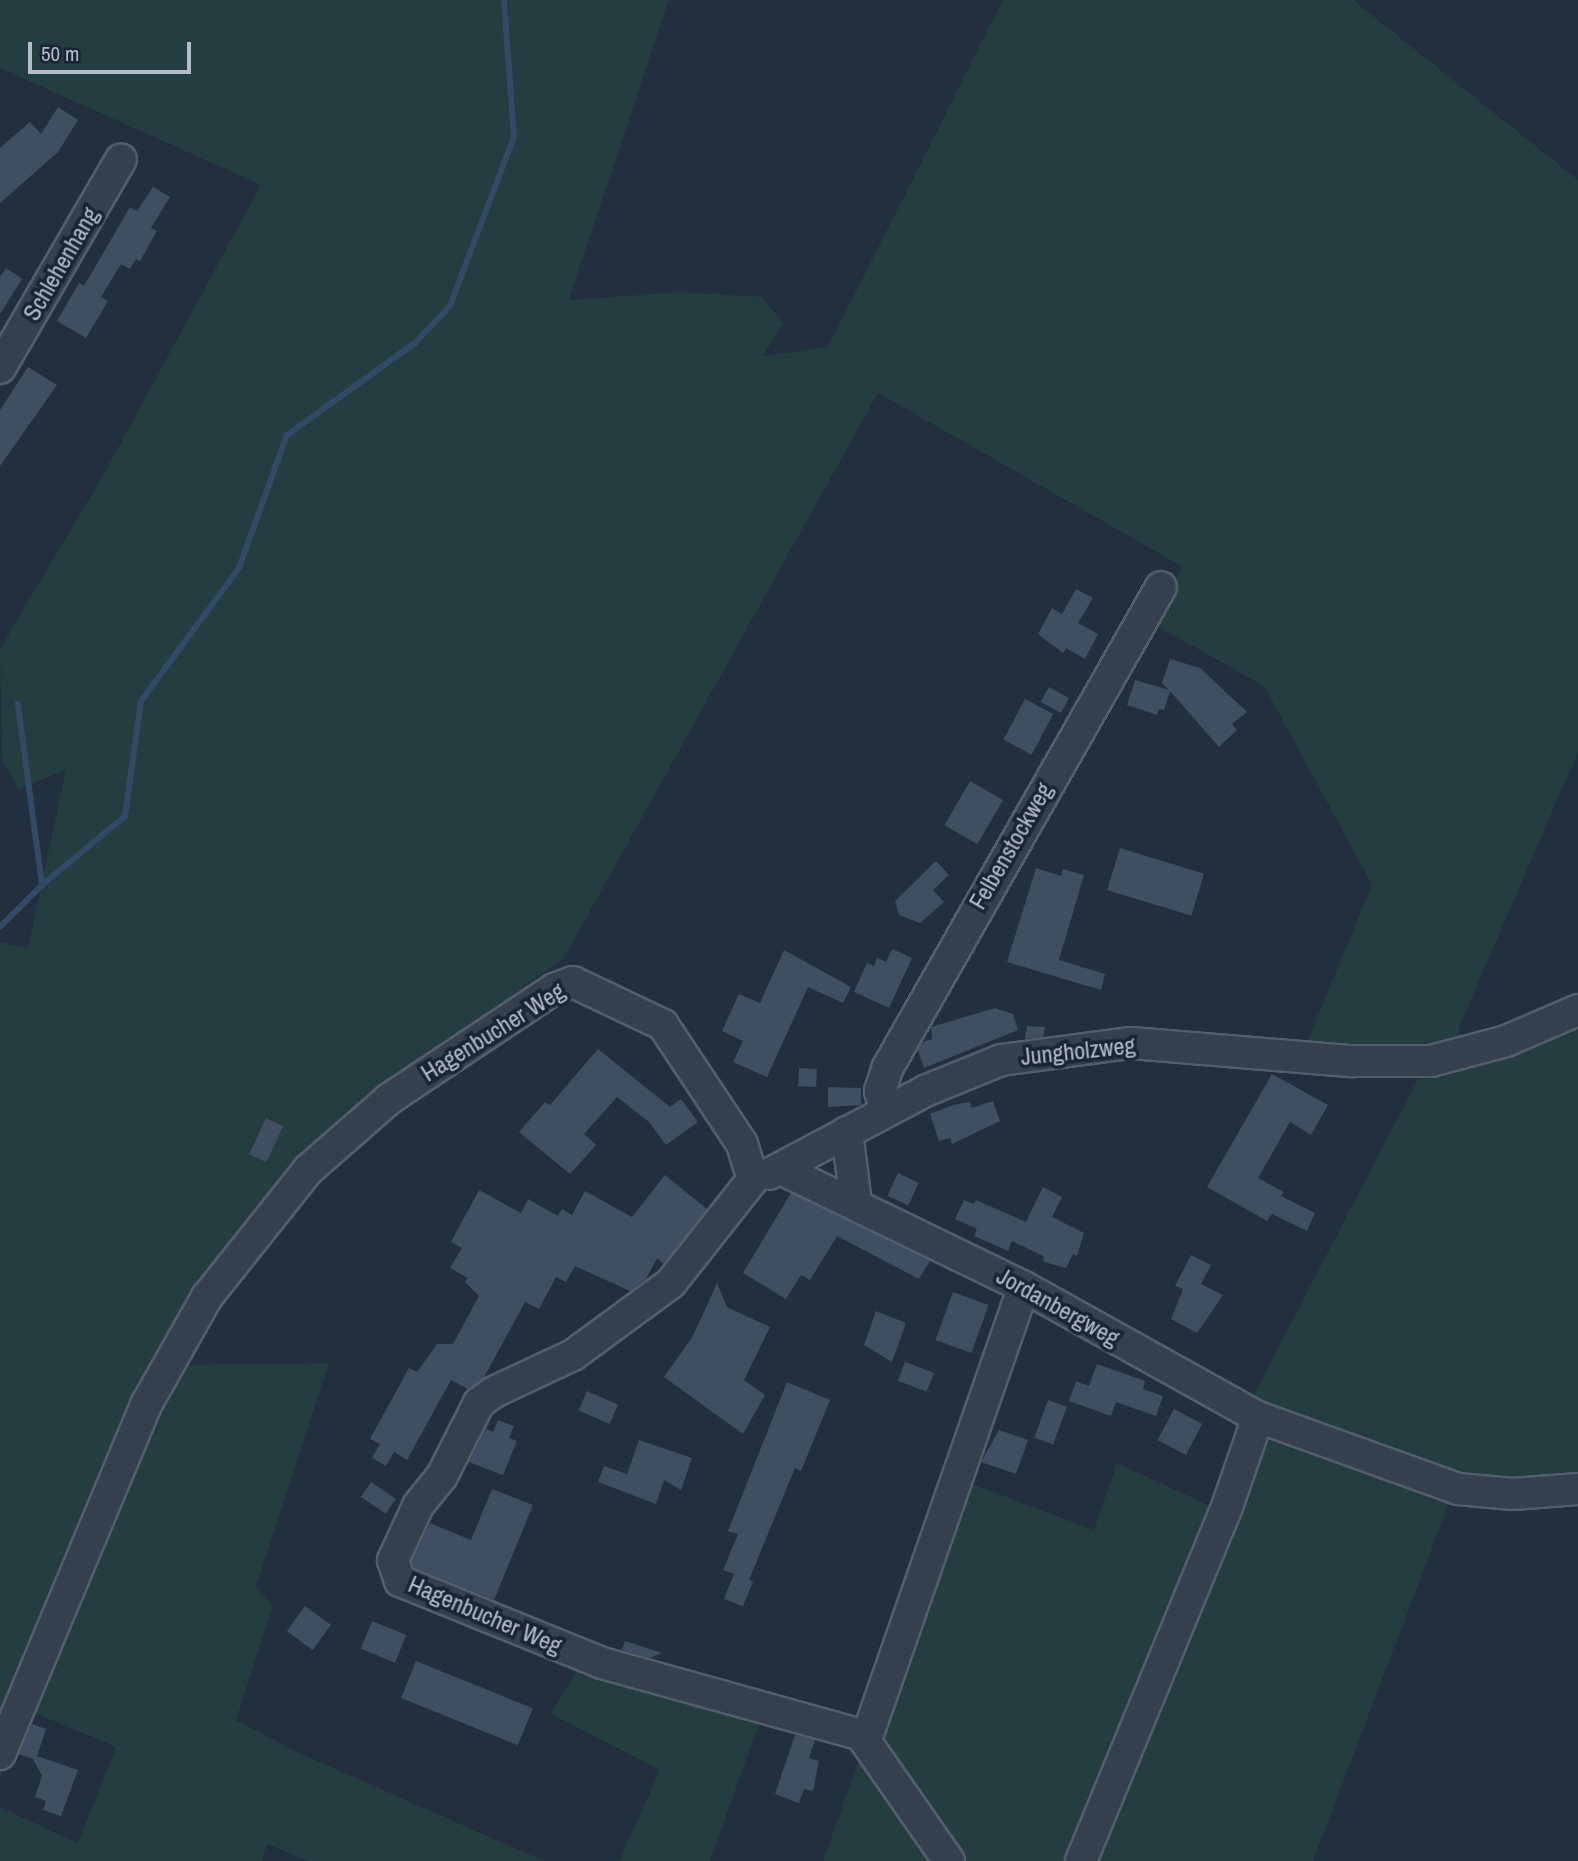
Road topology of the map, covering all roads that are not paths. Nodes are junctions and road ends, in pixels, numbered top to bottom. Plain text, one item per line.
1 (121, 159) dead end
2 (0, 368) edge
3 (1161, 587) dead end
4 (1578, 1010) edge
5 (886, 1111) junction
6 (847, 1132) junction
7 (783, 1170) junction
8 (753, 1178) junction
9 (856, 1203) junction
10 (1024, 1287) junction
11 (1258, 1417) junction
12 (1578, 1489) edge
13 (861, 1735) junction
14 (0, 1754) edge
15 (950, 1861) edge
16 (1081, 1861) edge

1 - 2 street, Schlehenhang
3 - 5 street, Felbenstockweg
4 - 5 street, Jungholzweg
5 - 6 street, Jungholzweg
6 - 7 street, Jungholzweg
6 - 9 street
7 - 8 street, Jungholzweg
7 - 9 street, Jordanbergweg
8 - 13 street, Hagenbucher Weg
8 - 14 street, Hagenbucher Weg
9 - 10 street, Jordanbergweg
10 - 11 street, Jordanbergweg
10 - 13 street
11 - 12 street, Jordanbergweg
11 - 16 street
13 - 15 street

